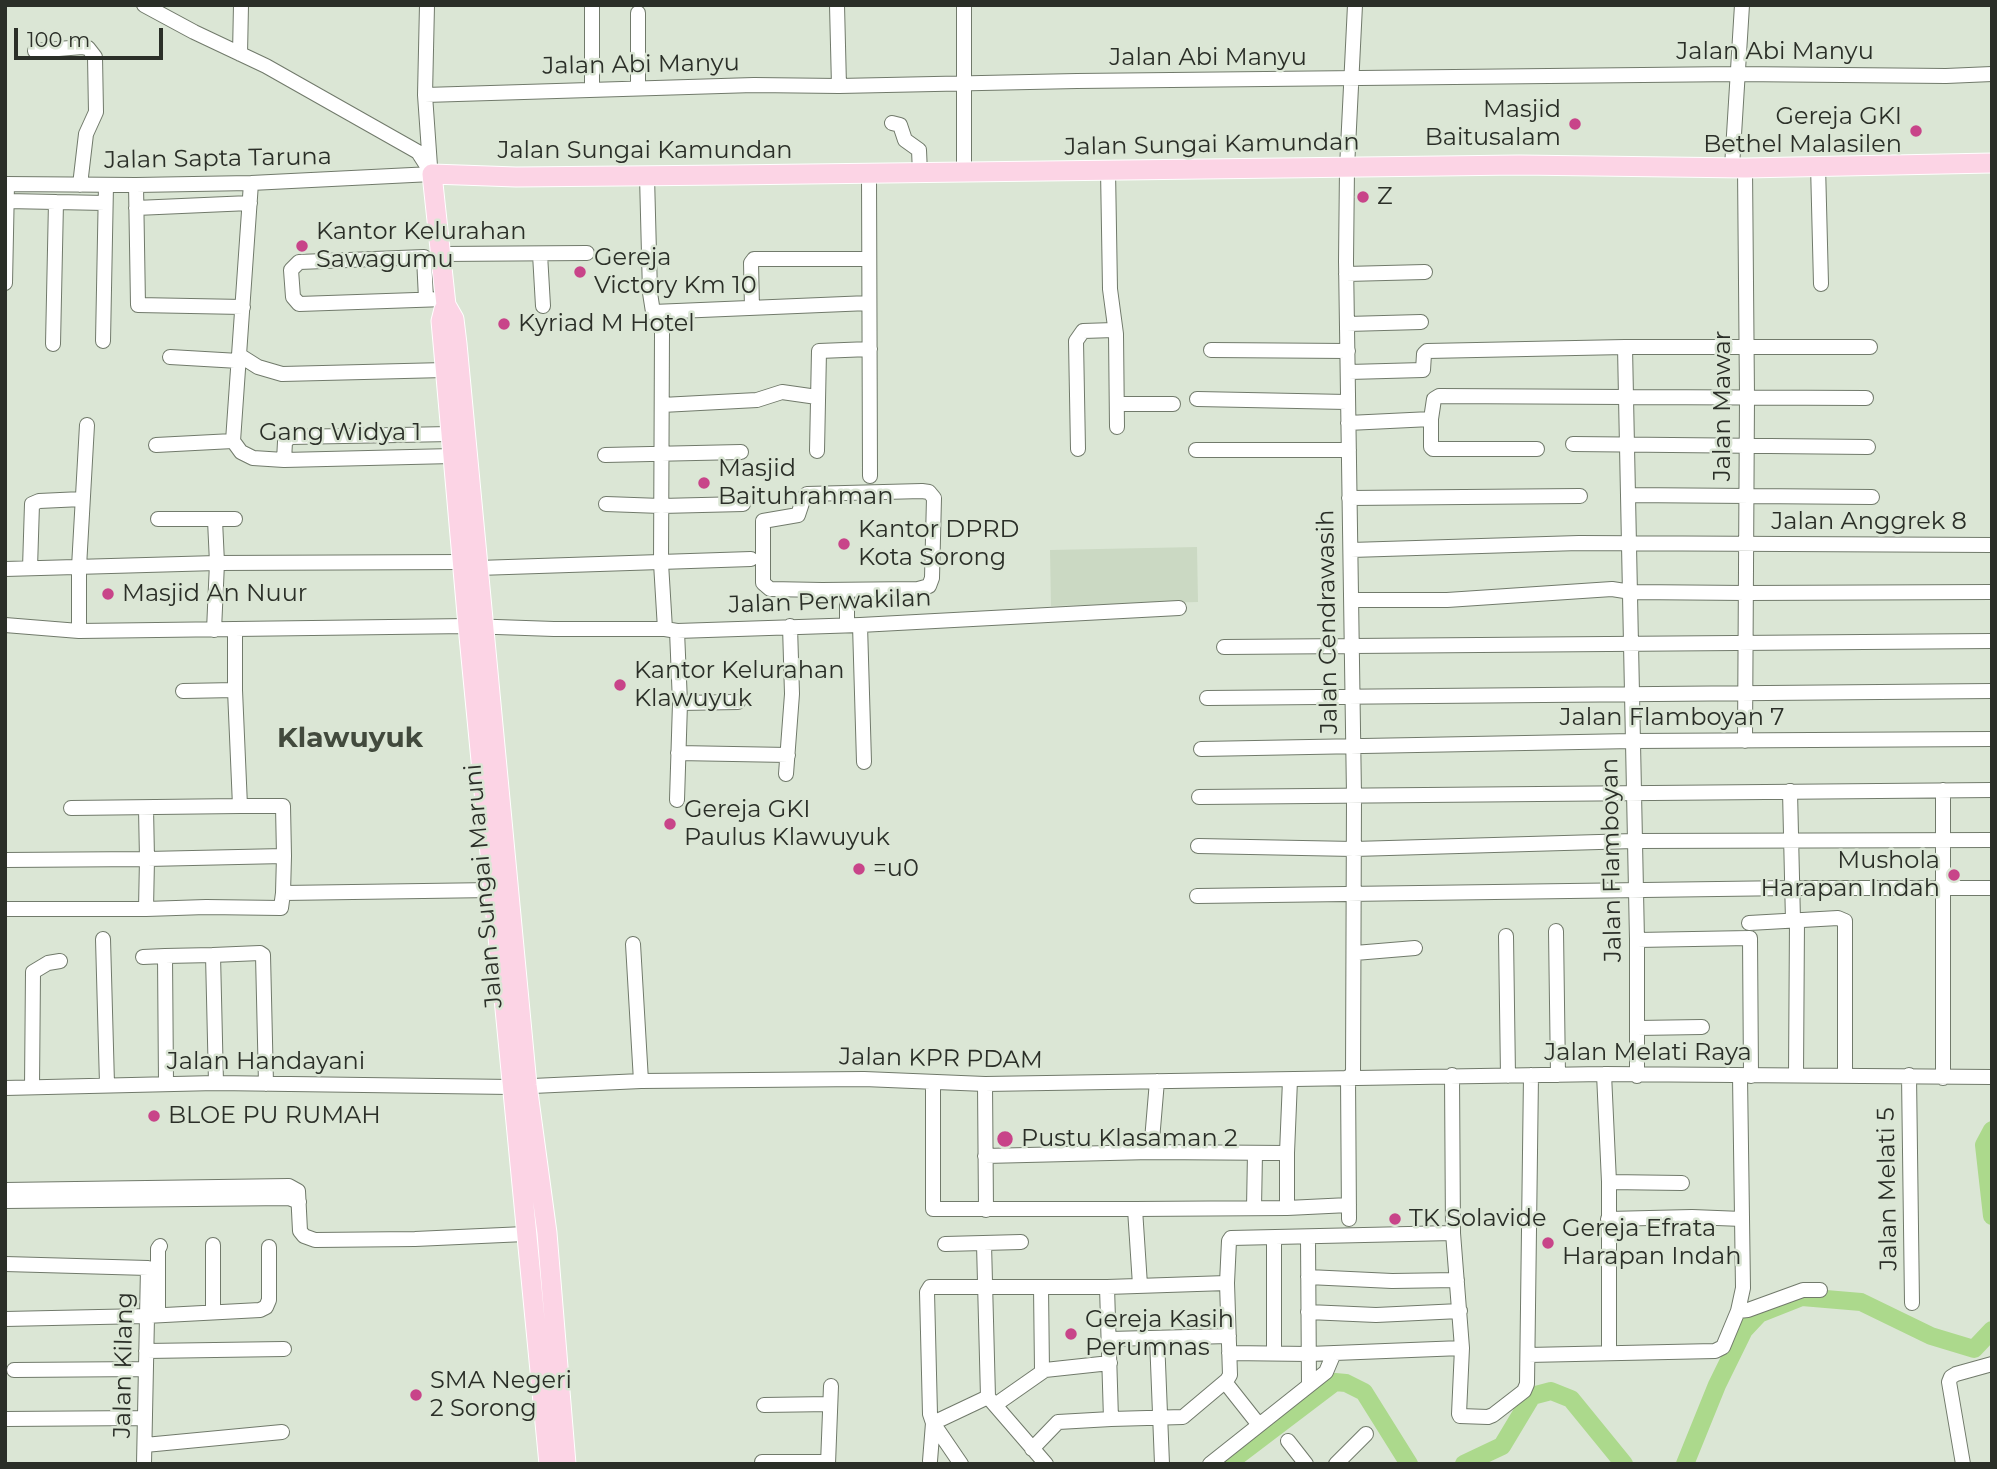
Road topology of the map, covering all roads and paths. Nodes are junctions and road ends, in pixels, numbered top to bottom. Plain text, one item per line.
1 (144, 5) edge
2 (241, 5) edge
3 (427, 5) edge
4 (592, 5) edge
5 (837, 5) edge
6 (964, 5) edge
7 (1355, 5) edge
8 (1742, 5) edge
9 (164, 10) edge
10 (638, 13) dead end
11 (35, 51) dead end
12 (240, 54) junction
13 (1737, 74) junction
14 (1992, 74) edge
15 (1352, 79) junction
16 (965, 83) junction
17 (839, 86) junction
18 (638, 87) junction
19 (592, 89) junction
20 (425, 95) junction
21 (892, 123) dead end
22 (1992, 163) edge
23 (1818, 166) junction
24 (1347, 168) junction
25 (1738, 168) junction
26 (1108, 170) junction
27 (964, 172) junction
28 (920, 173) junction
29 (432, 174) junction
30 (869, 174) junction
31 (647, 176) junction
32 (251, 183) junction
33 (6, 184) edge
34 (80, 184) junction
35 (106, 185) junction
36 (136, 185) junction
37 (7, 201) edge
38 (56, 202) junction
39 (105, 204) junction
40 (250, 204) junction
41 (136, 208) junction
42 (587, 253) dead end
43 (441, 254) junction
44 (540, 254) junction
45 (869, 259) junction
46 (1425, 272) dead end
47 (1346, 274) junction
48 (5, 283) edge
49 (1821, 284) dead end
50 (439, 301) junction
51 (869, 303) junction
52 (543, 306) dead end
53 (243, 307) junction
54 (752, 308) junction
55 (653, 312) junction
56 (1422, 322) dead end
57 (1347, 324) junction
58 (1114, 330) junction
59 (103, 341) dead end
60 (53, 344) dead end
61 (1746, 346) junction
62 (1870, 347) dead end
63 (1625, 348) junction
64 (870, 349) junction
65 (1211, 350) dead end
66 (1348, 351) junction
67 (170, 357) dead end
68 (239, 358) junction
69 (445, 370) junction
70 (1349, 372) junction
71 (817, 397) junction
72 (1626, 397) junction
73 (1747, 397) junction
74 (1866, 398) dead end
75 (1197, 399) dead end
76 (1348, 402) junction
77 (1117, 404) junction
78 (1173, 404) dead end
79 (662, 405) junction
80 (1431, 419) junction
81 (1348, 423) junction
82 (87, 425) dead end
83 (1117, 426) dead end
84 (451, 434) junction
85 (341, 437) junction
86 (233, 441) junction
87 (1573, 444) dead end
88 (156, 445) dead end
89 (1746, 445) junction
90 (1628, 446) junction
91 (1868, 447) dead end
92 (1078, 449) dead end
93 (1536, 449) dead end
94 (1196, 450) dead end
95 (1349, 450) junction
96 (817, 451) dead end
97 (741, 452) dead end
98 (605, 455) dead end
99 (663, 455) junction
100 (453, 456) junction
101 (341, 459) junction
102 (284, 460) junction
103 (870, 476) dead end
104 (1628, 495) junction
105 (1580, 496) dead end
106 (1745, 496) junction
107 (1872, 497) dead end
108 (1349, 498) junction
109 (82, 499) junction
110 (606, 504) dead end
111 (743, 504) dead end
112 (661, 506) junction
113 (158, 519) dead end
114 (235, 519) dead end
115 (215, 520) junction
116 (1627, 543) junction
117 (1746, 544) junction
118 (1992, 545) edge
119 (1351, 550) junction
120 (751, 559) dead end
121 (217, 563) junction
122 (661, 563) junction
123 (470, 565) junction
124 (79, 567) junction
125 (30, 568) junction
126 (5, 569) edge
127 (847, 590) junction
128 (1631, 592) junction
129 (1992, 592) edge
130 (1746, 593) junction
131 (1352, 600) junction
132 (1179, 608) dead end
133 (5, 625) edge
134 (853, 625) junction
135 (476, 626) junction
136 (790, 626) junction
137 (235, 629) junction
138 (214, 630) junction
139 (671, 630) junction
140 (79, 631) junction
141 (1992, 641) edge
142 (1745, 643) junction
143 (1632, 644) junction
144 (1224, 647) dead end
145 (1352, 648) junction
146 (235, 690) junction
147 (183, 691) dead end
148 (1992, 691) edge
149 (1633, 693) junction
150 (1744, 693) junction
151 (1207, 698) dead end
152 (1353, 698) junction
153 (738, 702) dead end
154 (680, 704) junction
155 (1992, 739) edge
156 (1633, 741) junction
157 (1745, 741) junction
158 (1353, 745) junction
159 (1201, 749) dead end
160 (678, 753) junction
161 (788, 755) junction
162 (864, 762) dead end
163 (786, 774) dead end
164 (1943, 790) junction
165 (1992, 790) edge
166 (1790, 791) junction
167 (1633, 792) junction
168 (1354, 795) junction
169 (1199, 797) dead end
170 (677, 800) dead end
171 (240, 806) junction
172 (71, 808) dead end
173 (146, 808) junction
174 (1941, 839) junction
175 (1791, 840) junction
176 (1992, 840) edge
177 (1634, 841) junction
178 (1198, 846) dead end
179 (1354, 849) junction
180 (284, 856) junction
181 (147, 859) junction
182 (5, 860) edge
183 (1792, 888) junction
184 (1992, 888) edge
185 (1942, 889) junction
186 (493, 890) junction
187 (1636, 891) junction
188 (283, 893) junction
189 (1354, 894) junction
190 (1197, 896) dead end
191 (5, 909) edge
192 (146, 909) junction
193 (1795, 920) junction
194 (1749, 923) dead end
195 (1556, 931) dead end
196 (1506, 936) dead end
197 (103, 939) dead end
198 (1637, 940) junction
199 (633, 944) dead end
200 (1415, 948) dead end
201 (1355, 953) junction
202 (165, 956) junction
203 (213, 956) junction
204 (143, 957) dead end
205 (60, 961) dead end
206 (1702, 1027) dead end
207 (1637, 1028) junction
208 (1604, 1074) junction
209 (1845, 1074) junction
210 (1531, 1075) junction
211 (1558, 1075) junction
212 (1909, 1075) junction
213 (1451, 1076) junction
214 (1508, 1076) junction
215 (1637, 1076) junction
216 (1745, 1076) junction
217 (1796, 1076) junction
218 (1350, 1077) junction
219 (1992, 1077) edge
220 (1943, 1078) junction
221 (1290, 1080) junction
222 (641, 1081) junction
223 (1157, 1082) junction
224 (216, 1083) junction
225 (933, 1083) junction
226 (107, 1084) junction
227 (166, 1084) junction
228 (266, 1084) junction
229 (985, 1084) junction
230 (519, 1086) junction
231 (32, 1087) junction
232 (5, 1088) edge
233 (1151, 1152) junction
234 (1255, 1153) junction
235 (1287, 1153) junction
236 (985, 1156) junction
237 (1609, 1182) junction
238 (1682, 1183) dead end
239 (5, 1190) edge
240 (5, 1201) edge
241 (299, 1202) junction
242 (1254, 1208) junction
243 (1287, 1208) junction
244 (1135, 1209) junction
245 (986, 1210) junction
246 (1608, 1219) junction
247 (1742, 1219) junction
248 (1453, 1233) junction
249 (538, 1234) junction
250 (1274, 1238) junction
251 (1308, 1238) junction
252 (1021, 1242) dead end
253 (945, 1244) dead end
254 (984, 1244) junction
255 (213, 1245) dead end
256 (160, 1246) dead end
257 (269, 1247) dead end
258 (5, 1264) edge
259 (1308, 1277) junction
260 (1457, 1280) junction
261 (1227, 1283) junction
262 (1140, 1285) junction
263 (984, 1287) junction
264 (1041, 1287) junction
265 (1107, 1287) junction
266 (1820, 1290) dead end
267 (1912, 1303) dead end
268 (1460, 1311) junction
269 (1738, 1311) junction
270 (214, 1312) junction
271 (1308, 1312) junction
272 (152, 1316) junction
273 (5, 1319) edge
274 (1228, 1336) junction
275 (1157, 1338) junction
276 (1109, 1339) junction
277 (1462, 1348) junction
278 (284, 1349) dead end
279 (146, 1351) junction
280 (1609, 1352) junction
281 (1229, 1353) junction
282 (1274, 1353) junction
283 (1334, 1353) junction
284 (1309, 1354) junction
285 (1528, 1355) junction
286 (1110, 1363) junction
287 (1992, 1364) edge
288 (145, 1369) junction
289 (14, 1370) dead end
290 (1042, 1371) junction
291 (1225, 1382) junction
292 (1309, 1385) junction
293 (831, 1386) dead end
294 (991, 1401) junction
295 (830, 1404) junction
296 (764, 1405) dead end
297 (145, 1418) junction
298 (5, 1419) edge
299 (1111, 1419) junction
300 (1162, 1419) junction
301 (933, 1423) junction
302 (1259, 1425) junction
303 (282, 1432) dead end
304 (1366, 1434) dead end
305 (1288, 1441) dead end
306 (145, 1445) junction
307 (1032, 1449) junction
308 (930, 1461) dead end
309 (762, 1462) dead end
310 (828, 1463) edge
311 (144, 1464) edge
312 (549, 1464) edge
313 (565, 1464) edge
314 (961, 1464) edge
315 (1046, 1464) edge
316 (1162, 1464) edge
317 (1210, 1464) edge
318 (1306, 1464) edge
319 (1336, 1464) edge
320 (1963, 1464) edge

1 - 9 street
2 - 12 street
3 - 20 street, Jalan Sungai Maruni
4 - 19 street
5 - 17 street
6 - 16 street
7 - 15 street, Jalan Cendrawasih
8 - 13 street, Jalan Mawar
9 - 12 street
10 - 18 street
11 - 34 street
12 - 29 street
13 - 14 street, Jalan Abi Manyu
13 - 15 street, Jalan Abi Manyu
13 - 25 street, Jalan Mawar
15 - 16 street, Jalan Abi Manyu
15 - 24 street, Jalan Cendrawasih
16 - 17 street, Jalan Abi Manyu
16 - 27 street
17 - 18 street, Jalan Abi Manyu
18 - 19 street, Jalan Abi Manyu
19 - 20 street, Jalan Abi Manyu
20 - 29 street, Jalan Sungai Maruni
21 - 28 street
22 - 23 main road, Jalan Sungai Kamundan
23 - 25 main road, Jalan Sungai Kamundan
23 - 49 street
24 - 25 main road, Jalan Sungai Kamundan
24 - 26 main road, Jalan Sungai Kamundan
24 - 47 street, Jalan Cendrawasih
25 - 61 street, Jalan Mawar
26 - 27 main road, Jalan Sungai Kamundan
26 - 58 street
27 - 28 main road, Jalan Sungai Kamundan
28 - 30 main road, Jalan Sungai Kamundan
29 - 31 main road, Jalan Sungai Kamundan
29 - 32 street, Jalan Sapta Taruna
29 - 43 main road, Jalan Sungai Maruni
30 - 31 main road, Jalan Sungai Kamundan
30 - 45 street
31 - 55 street
32 - 36 street, Jalan Sapta Taruna
32 - 40 street
33 - 34 street, Jalan Sapta Taruna
33 - 37 street
34 - 35 street, Jalan Sapta Taruna
35 - 36 street, Jalan Sapta Taruna
35 - 39 street
36 - 41 street
37 - 38 street
37 - 48 street
38 - 39 street
38 - 60 street
39 - 59 street
40 - 41 street
40 - 53 street
41 - 53 street
42 - 44 street
43 - 44 street
43 - 50 main road, Jalan Sungai Maruni
44 - 52 street
45 - 51 street
45 - 54 street
46 - 47 street
47 - 57 street, Jalan Cendrawasih
50 - 50 street
50 - 69 main road, Jalan Sungai Maruni
50 - 123 main road, Jalan Sungai Maruni
51 - 54 street
51 - 64 street
53 - 68 street
54 - 55 street
55 - 79 street
56 - 57 street
57 - 66 street, Jalan Cendrawasih
58 - 77 street
58 - 92 street
61 - 62 street
61 - 63 street
61 - 73 street, Jalan Mawar
63 - 70 street
63 - 72 street, Jalan Flamboyan
64 - 71 street
64 - 103 street
65 - 66 street
66 - 70 street, Jalan Cendrawasih
67 - 68 street
68 - 69 street
68 - 86 street
69 - 84 main road, Jalan Sungai Maruni
70 - 76 street, Jalan Cendrawasih
71 - 79 street
71 - 96 street
72 - 73 street
72 - 80 street
72 - 90 street, Jalan Flamboyan
73 - 74 street
73 - 89 street, Jalan Mawar
75 - 76 street
76 - 81 street, Jalan Cendrawasih
77 - 78 street
77 - 83 street
79 - 99 street
80 - 81 street
80 - 93 street
81 - 95 street, Jalan Cendrawasih
82 - 109 street
84 - 85 street
84 - 100 main road, Jalan Sungai Maruni
85 - 101 street
85 - 102 street
86 - 88 street
86 - 102 street, Gang Widya 1
87 - 90 street
89 - 90 street
89 - 91 street
89 - 106 street, Jalan Mawar
90 - 104 street, Jalan Flamboyan
94 - 95 street
95 - 108 street, Jalan Cendrawasih
97 - 99 street
98 - 99 street
99 - 112 street
100 - 101 street, Gang Widya 1
100 - 123 main road, Jalan Sungai Maruni
101 - 102 street, Gang Widya 1
104 - 106 street
104 - 116 street, Jalan Flamboyan
105 - 108 street
106 - 107 street
106 - 117 street, Jalan Mawar
108 - 119 street, Jalan Cendrawasih
109 - 124 street
109 - 125 street
110 - 112 street
111 - 112 street
112 - 122 street
113 - 115 street
114 - 115 street
115 - 121 street
116 - 117 street, Jalan Anggrek 8
116 - 119 street, Jalan Anggrek 8
116 - 128 street, Jalan Flamboyan
117 - 118 street, Jalan Anggrek 8
117 - 130 street, Jalan Mawar
119 - 131 street, Jalan Cendrawasih
120 - 122 street
121 - 123 street
121 - 124 street
121 - 138 street
122 - 123 street
122 - 139 street
123 - 135 main road, Jalan Sungai Maruni
124 - 125 street
124 - 140 street
125 - 126 street
127 - 127 street
127 - 134 street
128 - 130 street
128 - 131 street
128 - 143 street, Jalan Flamboyan
129 - 130 street
130 - 142 street, Jalan Mawar
131 - 145 street, Jalan Cendrawasih
132 - 134 street, Jalan Perwakilan
133 - 140 street, Jalan Perwakilan
134 - 136 street, Jalan Perwakilan
134 - 162 street
135 - 137 street, Jalan Perwakilan
135 - 139 street, Jalan Perwakilan
135 - 186 main road, Jalan Sungai Maruni
135 - 230 main road, Jalan Sungai Maruni
136 - 139 street, Jalan Perwakilan
136 - 161 street
137 - 138 street, Jalan Perwakilan
137 - 146 street
138 - 140 street, Jalan Perwakilan
139 - 154 street
141 - 142 street
142 - 143 street
142 - 150 street, Jalan Mawar
143 - 145 street
143 - 149 street, Jalan Flamboyan
144 - 145 street
145 - 152 street, Jalan Cendrawasih
146 - 147 street
146 - 171 street
148 - 150 street
149 - 150 street
149 - 152 street
149 - 156 street, Jalan Flamboyan
150 - 157 street, Jalan Mawar
151 - 152 street
152 - 158 street, Jalan Cendrawasih
153 - 154 street
154 - 160 street
155 - 157 street, Jalan Flamboyan 7
156 - 157 street, Jalan Flamboyan 7
156 - 158 street, Jalan Flamboyan 7
156 - 167 street, Jalan Flamboyan
158 - 159 street, Jalan Flamboyan 7
158 - 168 street, Jalan Cendrawasih
160 - 161 street
160 - 170 street
161 - 163 street
164 - 165 street
164 - 166 street
164 - 174 street
166 - 167 street
166 - 175 street
167 - 168 street
167 - 177 street, Jalan Flamboyan
168 - 169 street
168 - 179 street, Jalan Cendrawasih
171 - 173 street
171 - 180 street
172 - 173 street
173 - 181 street
174 - 175 street
174 - 176 street
174 - 185 street
175 - 177 street
175 - 183 street
177 - 179 street
177 - 187 street, Jalan Flamboyan
178 - 179 street
179 - 189 street, Jalan Cendrawasih
180 - 181 street
180 - 188 street
181 - 182 street
181 - 192 street
183 - 185 street
183 - 187 street
183 - 193 street
184 - 185 street
185 - 220 street
186 - 188 street
186 - 230 main road, Jalan Sungai Maruni
187 - 189 street
187 - 198 street, Jalan Flamboyan
188 - 192 street
189 - 190 street
189 - 201 street, Jalan Cendrawasih
191 - 192 street
193 - 194 street
193 - 209 street
193 - 217 street
195 - 211 street
196 - 214 street
197 - 226 street
198 - 207 street, Jalan Flamboyan
198 - 216 street
199 - 222 street
200 - 201 street
201 - 218 street, Jalan Cendrawasih
202 - 203 street
202 - 204 street
202 - 227 street
203 - 224 street
203 - 228 street
205 - 231 street
206 - 207 street
207 - 215 street, Jalan Flamboyan
208 - 211 street, Jalan Melati Raya
208 - 215 street, Jalan Melati Raya
208 - 237 street
209 - 212 street, Jalan Melati Raya
209 - 217 street, Jalan Melati Raya
210 - 211 street, Jalan Melati Raya
210 - 214 street, Jalan Melati Raya
210 - 285 street
212 - 220 street, Jalan Melati Raya
212 - 267 street, Jalan Melati 5
213 - 214 street, Jalan Melati Raya
213 - 218 street, Jalan Melati Raya
213 - 248 street
215 - 216 street, Jalan Melati Raya
216 - 217 street, Jalan Melati Raya
216 - 247 street
218 - 221 street, Jalan KPR PDAM
218 - 243 street, Jalan Cendrawasih
219 - 220 street, Jalan Melati Raya
221 - 223 street, Jalan KPR PDAM
221 - 235 street
222 - 225 street, Jalan KPR PDAM
222 - 230 street, Jalan KPR PDAM
223 - 229 street, Jalan KPR PDAM
223 - 233 street
224 - 227 street, Jalan Handayani
224 - 228 street, Jalan Handayani
225 - 229 street, Jalan KPR PDAM
225 - 245 street
226 - 227 street, Jalan Handayani
226 - 231 street, Jalan Handayani
228 - 230 street, Jalan Handayani
229 - 236 street
230 - 249 main road, Jalan Sungai Maruni
231 - 232 street, Jalan Handayani
233 - 234 street
233 - 236 street
234 - 235 street
234 - 242 street
235 - 243 street
236 - 245 street
237 - 238 street
237 - 246 street
239 - 241 street
240 - 241 street
241 - 249 street
242 - 243 street
242 - 244 street
244 - 245 street
244 - 262 street
246 - 247 street
246 - 280 street
247 - 269 street
248 - 251 street
248 - 260 street
249 - 312 main road, Jalan Sungai Maruni
249 - 313 main road, Jalan Sungai Maruni
250 - 251 street
250 - 261 street
250 - 282 street
251 - 259 street
252 - 254 street
253 - 254 street
254 - 263 street
255 - 270 street
256 - 272 street
257 - 270 street
258 - 272 street, Jalan Kilang
259 - 260 street
259 - 271 street
260 - 268 street
261 - 262 street
261 - 274 street
262 - 265 street
263 - 264 street
263 - 294 street
263 - 301 street
264 - 265 street
264 - 290 street
265 - 276 street
266 - 269 street
268 - 271 street
268 - 277 street
269 - 280 street
270 - 272 street
271 - 284 street
272 - 273 street
272 - 279 street, Jalan Kilang
274 - 275 street
274 - 281 street
275 - 276 street
275 - 300 street
276 - 286 street
277 - 283 street
277 - 285 street
278 - 279 street
279 - 288 street, Jalan Kilang
280 - 285 street
281 - 282 street
281 - 291 street
282 - 284 street
283 - 284 street
283 - 292 street
284 - 292 street
286 - 290 street
286 - 299 street
287 - 320 street
288 - 289 street
288 - 297 street, Jalan Kilang
290 - 294 street
291 - 300 street
291 - 302 street
292 - 302 street
293 - 295 street
294 - 301 street
294 - 307 street
295 - 296 street
295 - 310 street
297 - 298 street
297 - 306 street, Jalan Kilang
299 - 300 street
299 - 307 street
300 - 316 street
301 - 308 street
301 - 314 street
302 - 317 street
303 - 306 street
304 - 319 street
305 - 318 street
306 - 311 street, Jalan Kilang
307 - 315 street
309 - 310 street

